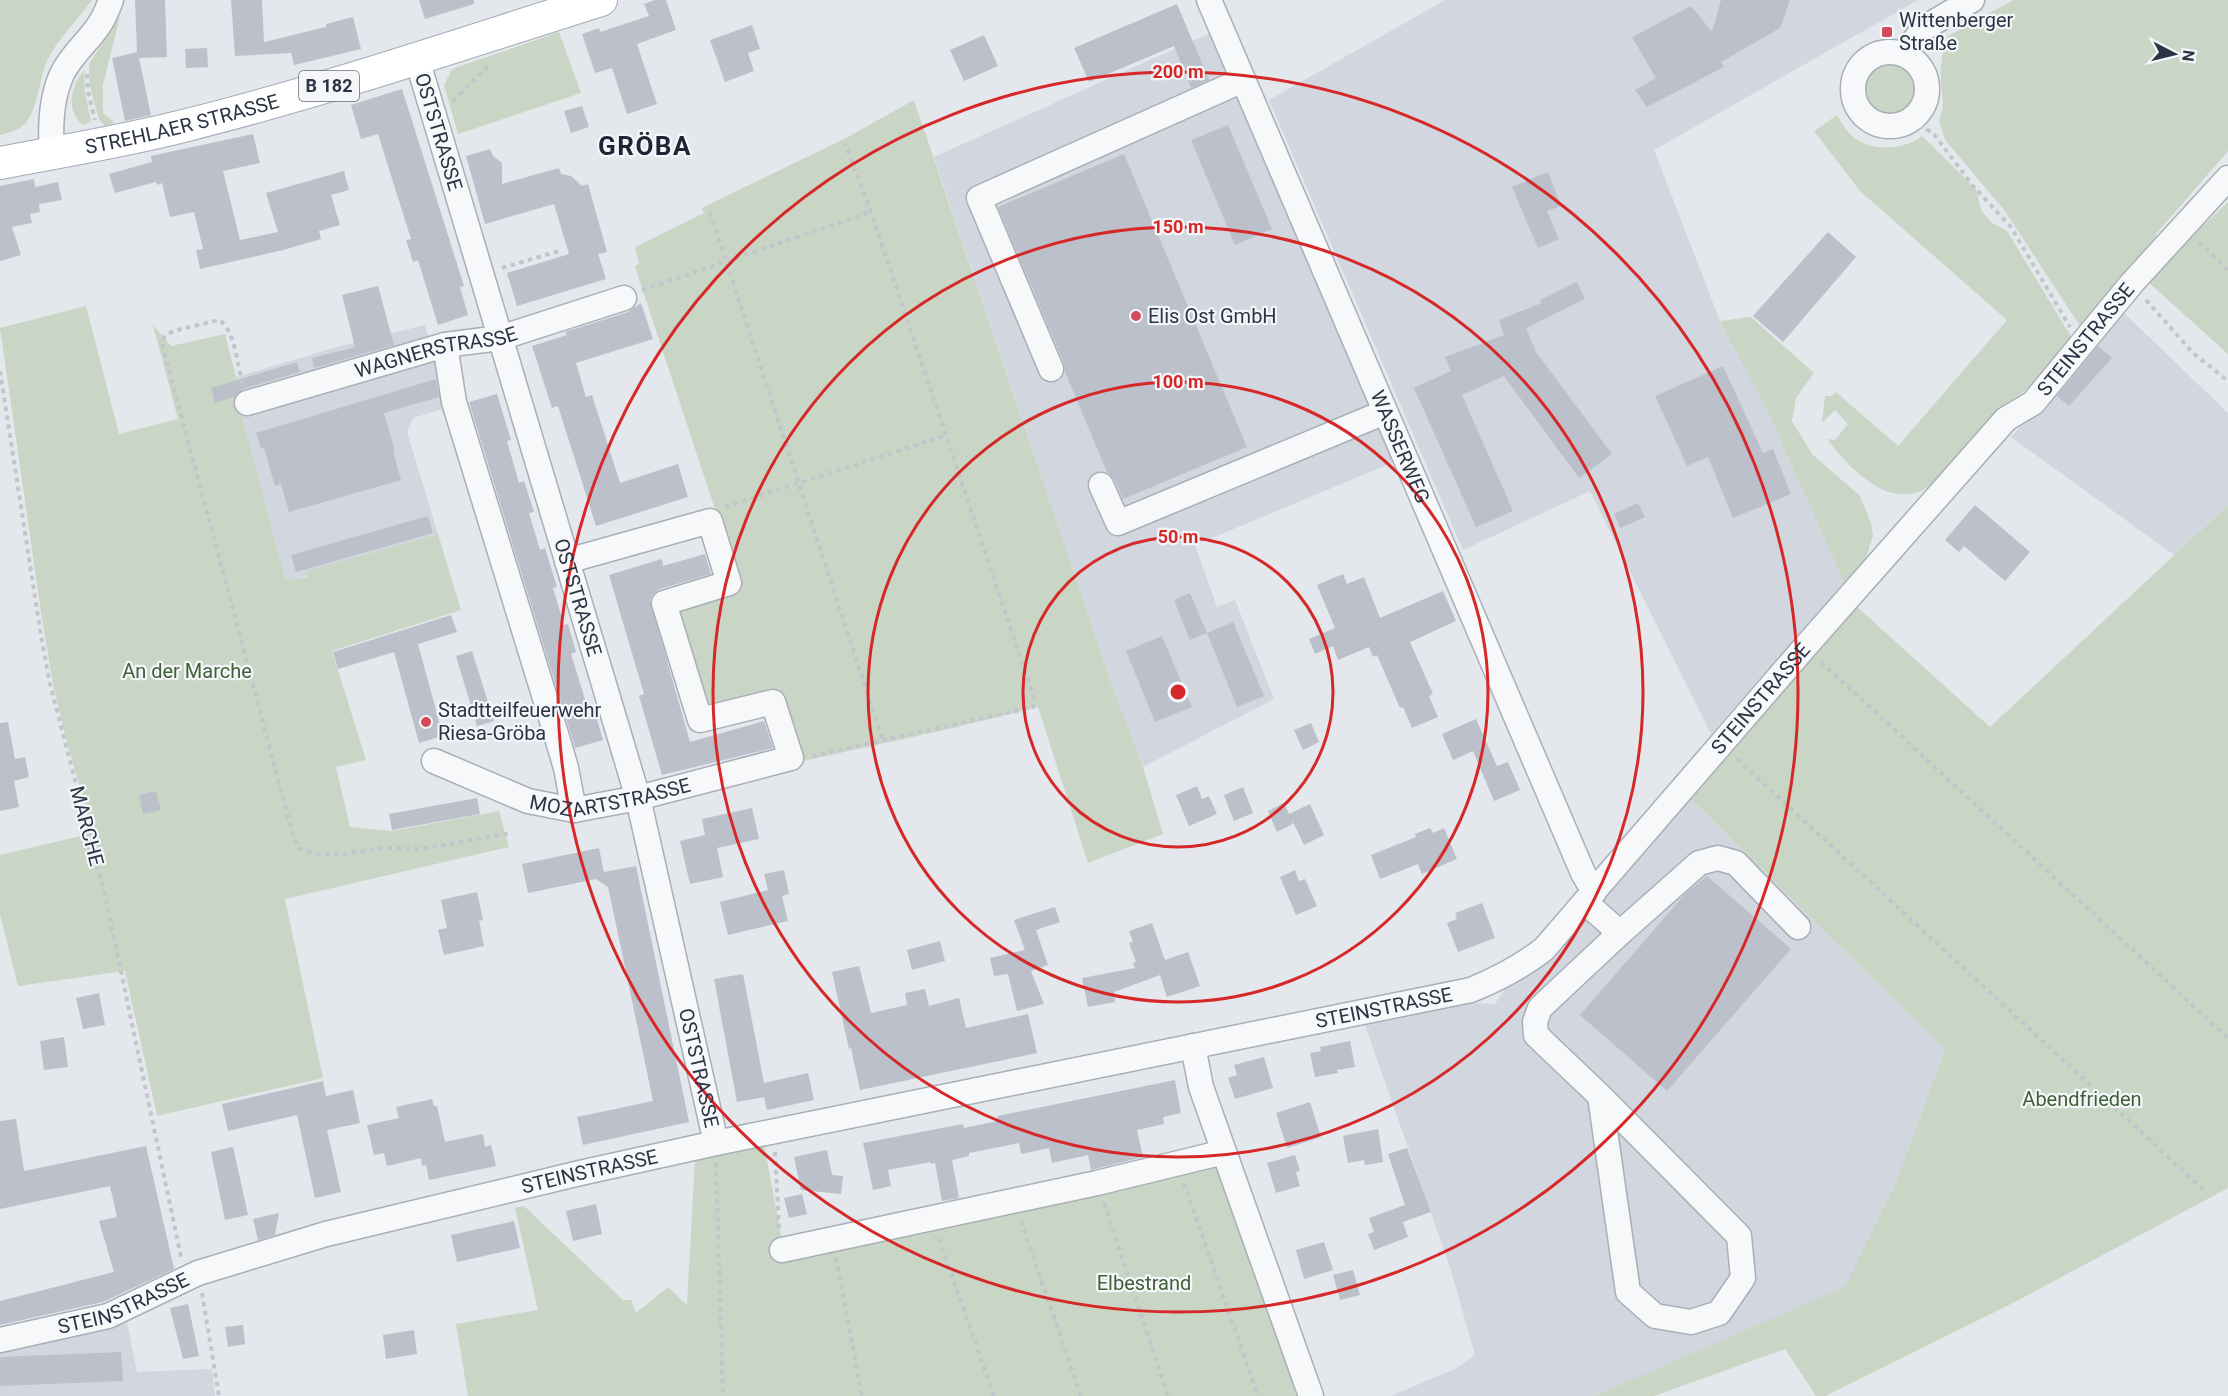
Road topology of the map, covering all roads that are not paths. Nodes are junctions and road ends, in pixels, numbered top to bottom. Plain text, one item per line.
1 (111, 0) edge
2 (602, 0) edge
3 (1209, 0) edge
4 (1972, 0) edge
5 (1904, 54) junction
6 (417, 59) junction
7 (1243, 80) junction
8 (52, 153) junction
9 (0, 163) edge
10 (2228, 178) edge
11 (624, 298) road end
12 (500, 338) junction
13 (445, 345) junction
14 (1051, 369) dead end
15 (247, 403) road end
16 (1385, 412) junction
17 (1101, 485) dead end
18 (567, 561) junction
19 (435, 761) dead end
20 (638, 798) junction
21 (574, 810) junction
22 (1589, 897) junction
23 (1798, 927) dead end
24 (1620, 933) junction
25 (1193, 1046) junction
26 (1600, 1095) junction
27 (716, 1143) junction
28 (1224, 1152) junction
29 (782, 1250) road end
30 (0, 1340) edge
31 (1311, 1396) edge

1 - 8 street
2 - 6 main road, STREHLAER STRASSE / B 182
3 - 7 street, WASSERWEG
4 - 5 street
5 - 5 street
6 - 8 main road, STREHLAER STRASSE / B 182
6 - 12 street, OSTSTRASSE
7 - 14 street
7 - 16 street, WASSERWEG
8 - 9 main road, STREHLAER STRASSE / B 182
10 - 22 street, STEINSTRASSE
11 - 12 street, WAGNERSTRASSE
12 - 13 street, WAGNERSTRASSE
12 - 18 street, OSTSTRASSE
13 - 15 street, WAGNERSTRASSE
13 - 21 street
16 - 17 street
16 - 22 street, WASSERWEG
18 - 20 street, OSTSTRASSE
18 - 20 street, MOZARTSTRASSE
19 - 21 street, MOZARTSTRASSE
20 - 21 street, MOZARTSTRASSE
20 - 27 street, OSTSTRASSE
22 - 24 street
22 - 25 street, STEINSTRASSE
23 - 24 street
24 - 26 street
25 - 27 street, STEINSTRASSE
25 - 28 street
26 - 26 street
27 - 30 street, STEINSTRASSE
28 - 29 street
28 - 31 street

